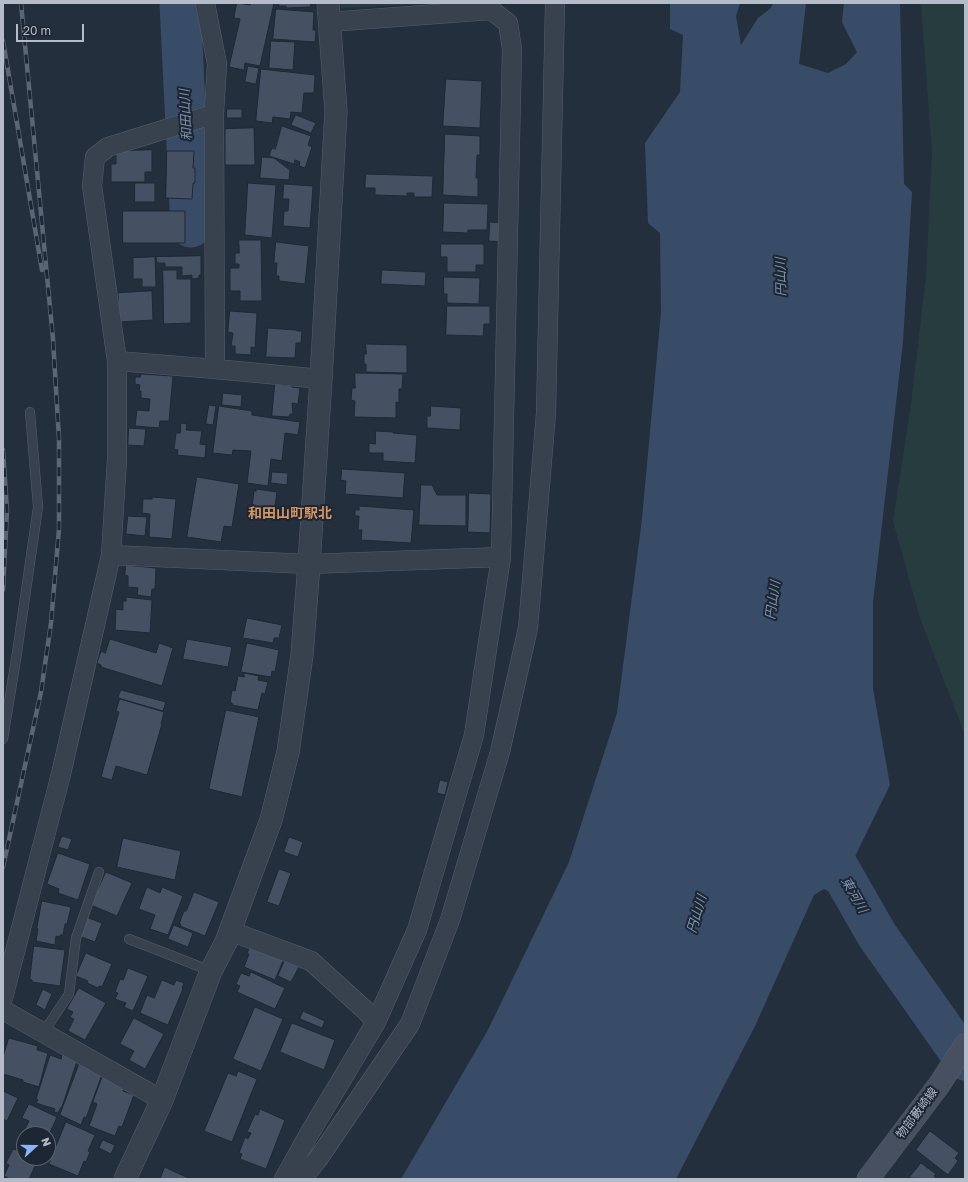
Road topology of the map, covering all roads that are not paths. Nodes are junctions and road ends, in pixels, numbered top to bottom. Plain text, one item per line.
1 (205, 3) edge
2 (555, 3) edge
3 (328, 13) edge
4 (214, 114) junction
5 (117, 361) junction
6 (215, 369) junction
7 (321, 379) junction
8 (30, 412) dead end
9 (110, 555) junction
10 (501, 556) junction
11 (309, 564) junction
12 (3, 739) edge
13 (99, 872) dead end
14 (230, 930) junction
15 (129, 939) dead end
16 (211, 971) junction
17 (3, 998) edge
18 (3, 1010) edge
19 (376, 1022) junction
20 (44, 1033) junction
21 (965, 1045) edge
22 (162, 1100) junction
23 (125, 1179) edge
24 (284, 1179) edge
25 (302, 1179) edge
26 (868, 1179) edge

1 - 4 street
2 - 25 street
3 - 7 street
3 - 10 street
4 - 5 street
4 - 6 street
5 - 6 street
5 - 9 street
6 - 7 street
7 - 11 street
8 - 12 lane
9 - 11 street
9 - 17 street
10 - 11 street
10 - 19 street
11 - 14 street
13 - 20 lane
14 - 16 street
14 - 19 street
15 - 16 lane
16 - 22 street
18 - 20 street
19 - 24 street
20 - 22 street
21 - 26 main road, 物部藪崎線
22 - 23 street

